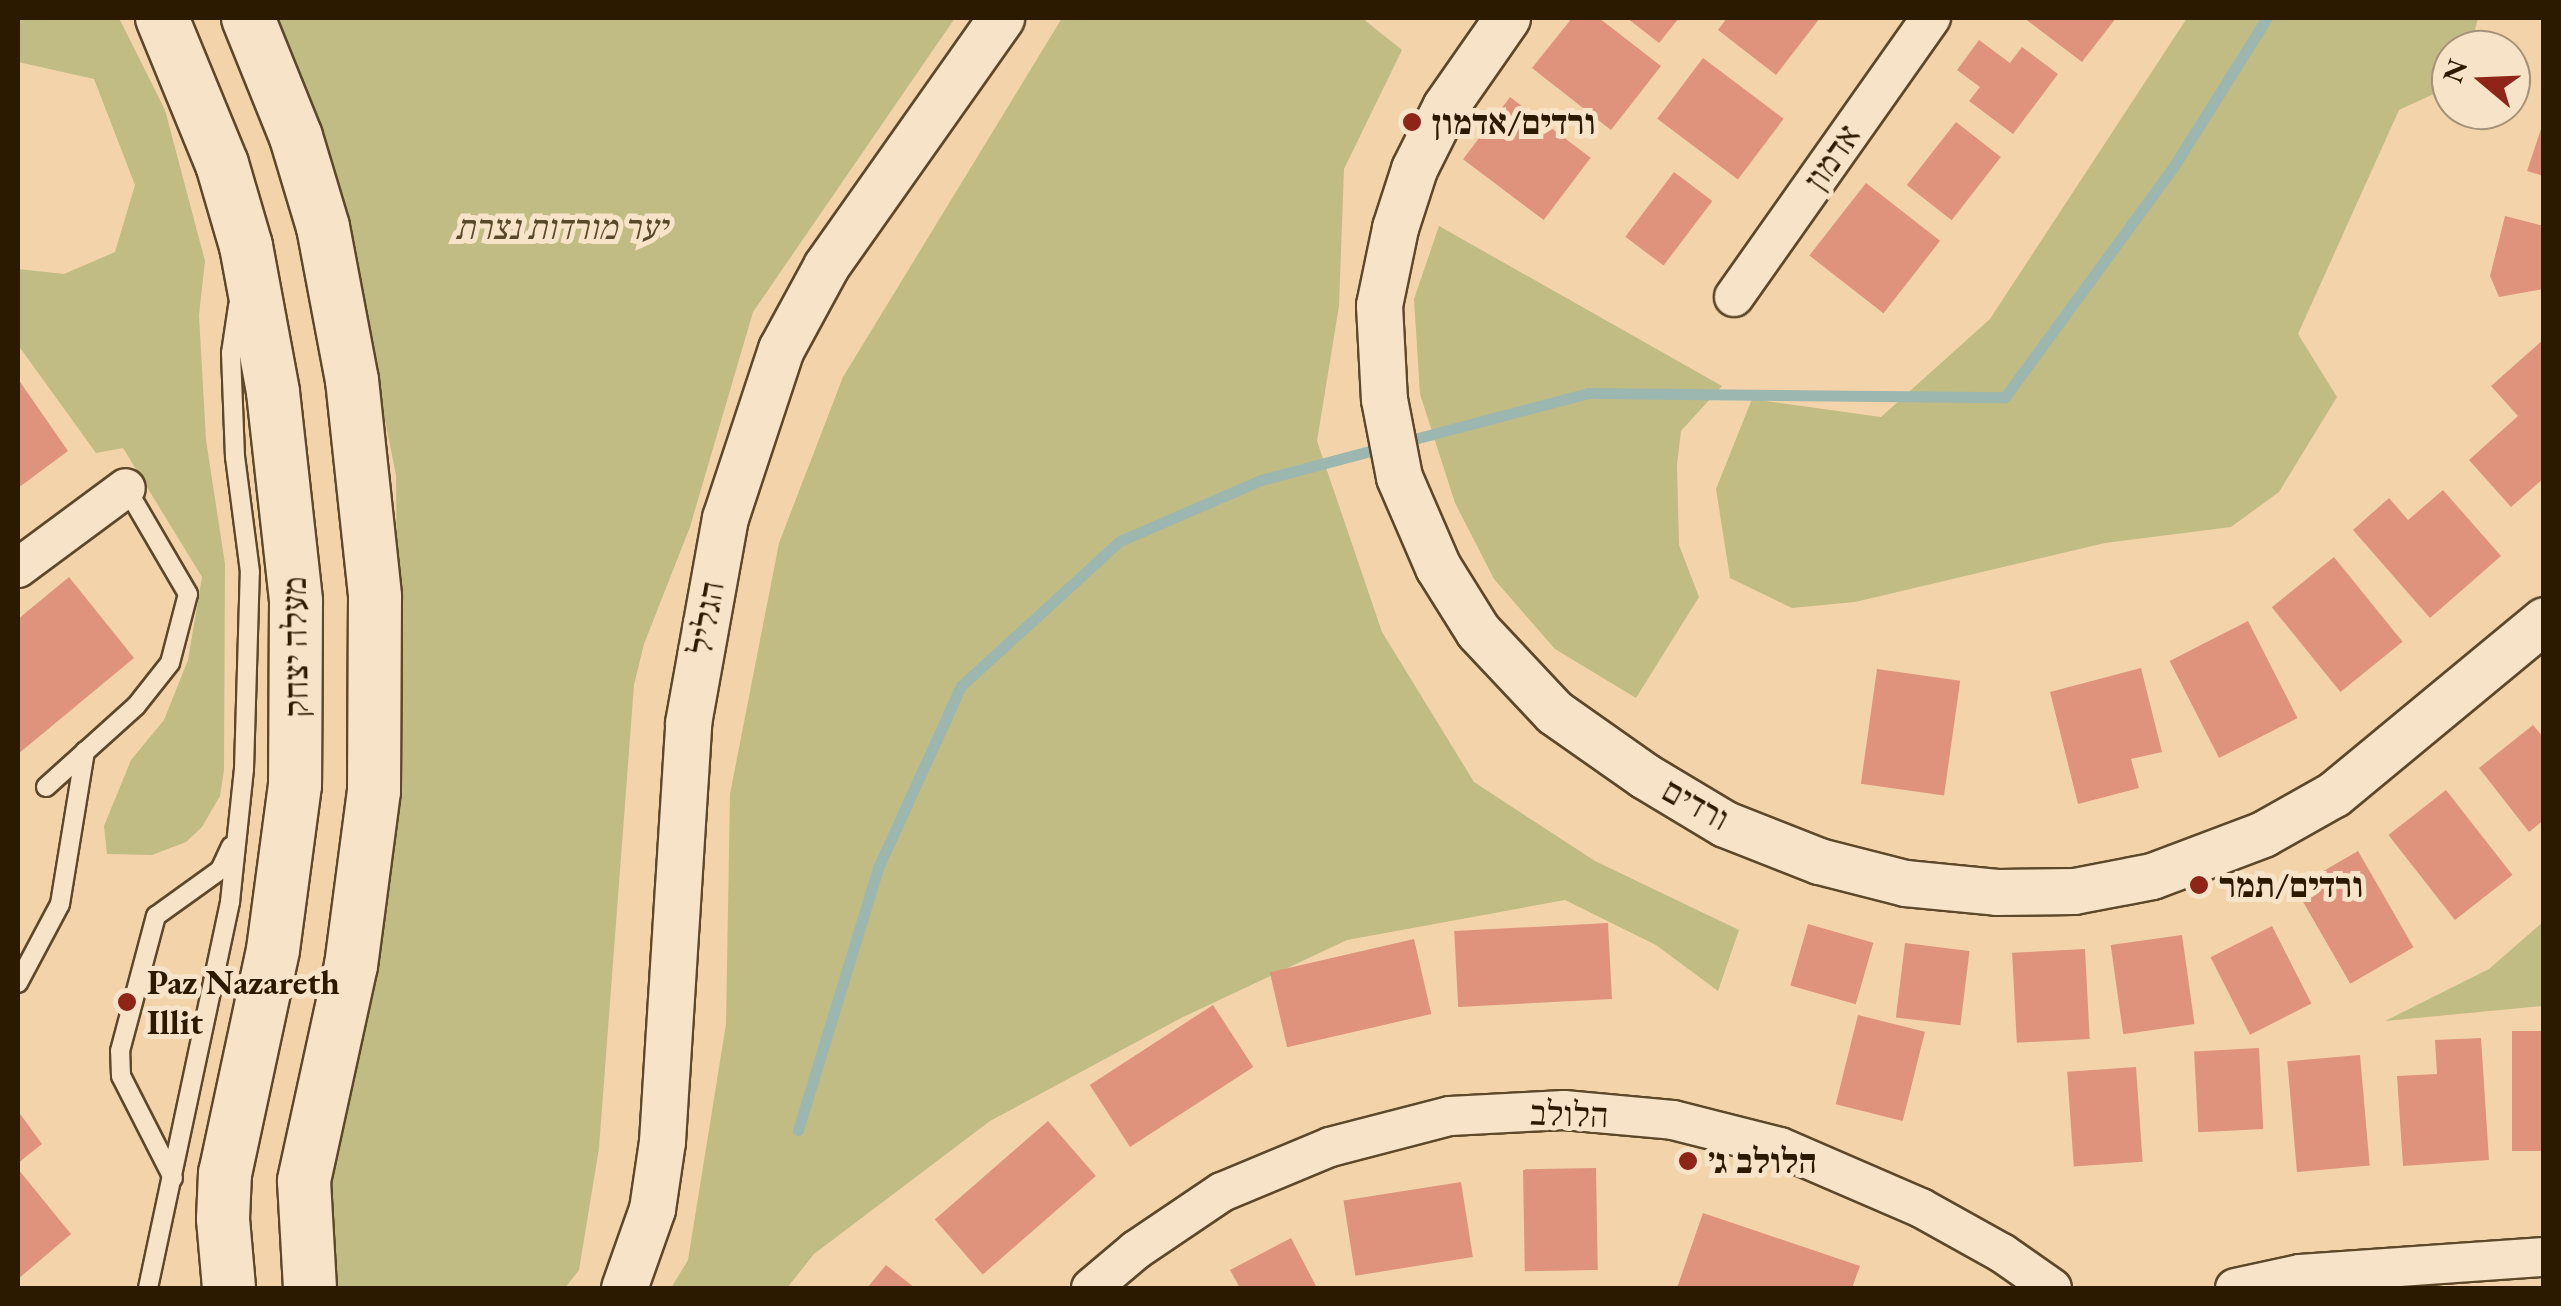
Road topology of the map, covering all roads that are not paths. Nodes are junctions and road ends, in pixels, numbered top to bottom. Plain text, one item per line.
1 (162, 18) edge
2 (248, 18) edge
3 (1001, 18) edge
4 (1507, 18) edge
5 (1931, 18) edge
6 (246, 246) junction
7 (1734, 297) dead end
8 (126, 488) joint
9 (18, 568) edge
10 (2544, 620) edge
11 (86, 751) junction
12 (46, 787) dead end
13 (238, 832) junction
14 (18, 983) edge
15 (173, 1178) junction
16 (2544, 1258) edge
17 (148, 1288) edge
18 (229, 1288) edge
19 (310, 1288) edge
20 (624, 1288) edge
21 (1092, 1288) edge
22 (2052, 1288) edge
23 (2236, 1288) edge

1 - 6 main road, מעלה יצחק
2 - 19 main road
3 - 20 street, הגליל
4 - 10 street, ורדים
5 - 7 street, אדמון
6 - 13 lane
6 - 18 main road, מעלה יצחק
8 - 9 street
8 - 11 lane
11 - 12 lane
11 - 14 lane
13 - 15 lane
13 - 15 lane
15 - 17 lane
16 - 23 street
21 - 22 street, הלולב

